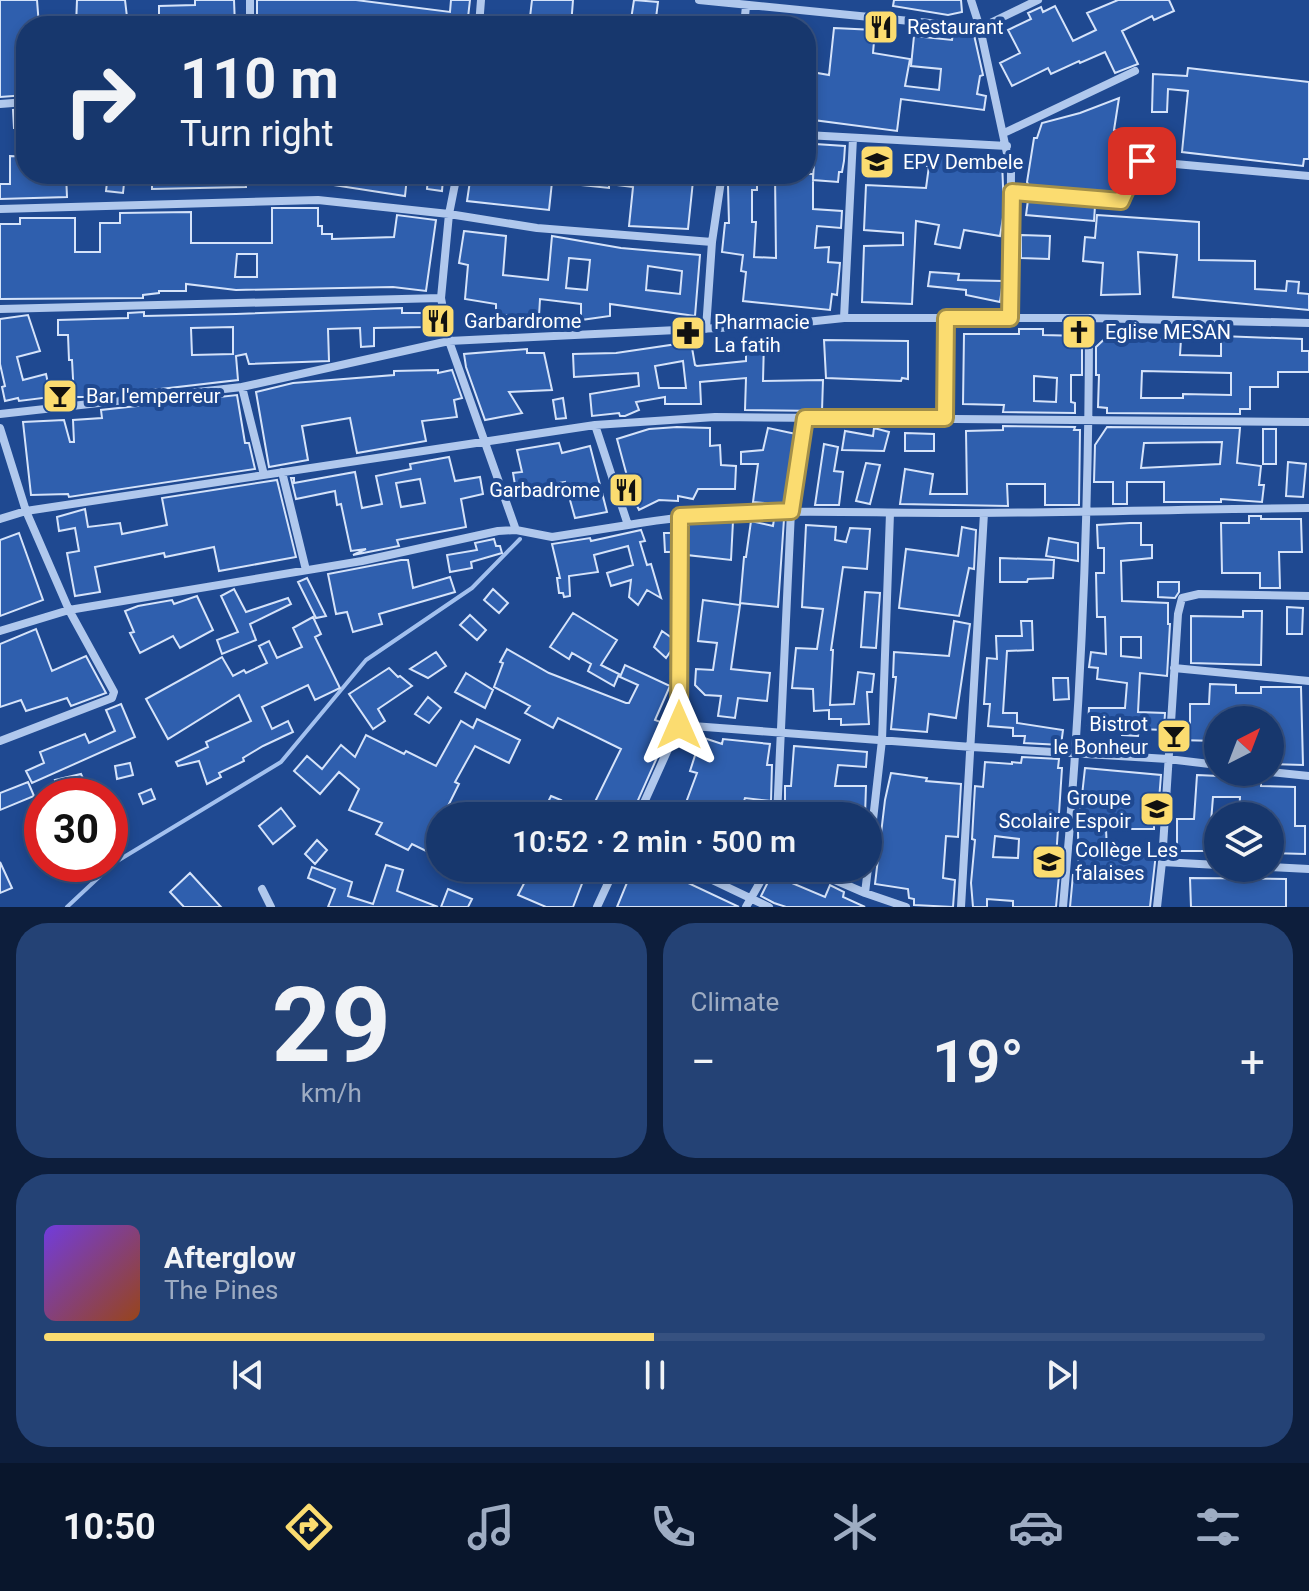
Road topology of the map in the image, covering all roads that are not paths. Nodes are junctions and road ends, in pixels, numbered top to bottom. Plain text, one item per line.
1 (699, 0) edge
2 (971, 0) edge
3 (1038, 0) edge
4 (746, 6) junction
5 (745, 16) edge
6 (980, 28) junction
7 (1135, 71) dead end
8 (1004, 133) junction
9 (816, 136) edge
10 (853, 138) junction
11 (1007, 146) junction
12 (1309, 176) edge
13 (455, 184) edge
14 (721, 184) edge
15 (1012, 192) junction
16 (0, 209) edge
17 (449, 214) junction
18 (712, 242) junction
19 (441, 298) junction
20 (0, 309) edge
21 (844, 318) junction
22 (946, 318) junction
23 (1010, 318) junction
24 (1089, 318) junction
25 (1309, 323) edge
26 (706, 329) junction
27 (449, 341) junction
28 (242, 387) junction
29 (0, 414) edge
30 (805, 418) junction
31 (945, 418) junction
32 (1089, 418) junction
33 (1309, 422) edge
34 (595, 425) junction
35 (0, 428) edge
36 (483, 441) junction
37 (282, 472) junction
38 (264, 475) junction
39 (1309, 508) edge
40 (1086, 510) junction
41 (26, 511) junction
42 (791, 511) junction
43 (890, 513) junction
44 (984, 513) junction
45 (680, 516) junction
46 (0, 519) edge
47 (628, 525) junction
48 (516, 530) junction
49 (306, 570) junction
50 (1309, 596) edge
51 (69, 610) junction
52 (0, 631) edge
53 (1174, 668) junction
54 (1309, 681) edge
55 (679, 725) junction
56 (781, 732) junction
57 (882, 740) junction
58 (0, 741) edge
59 (972, 747) junction
60 (1077, 754) junction
61 (1168, 759) junction
62 (1204, 763) edge
63 (1284, 773) edge
64 (1309, 776) edge
65 (644, 802) edge
66 (778, 802) edge
67 (875, 802) edge
68 (1162, 862) junction
69 (1204, 864) edge
70 (1284, 868) edge
71 (1309, 869) edge
72 (609, 882) edge
73 (717, 882) edge
74 (759, 882) edge
75 (839, 882) edge
76 (866, 882) edge
77 (262, 889) dead end
78 (865, 893) junction
79 (750, 897) junction
80 (271, 907) edge
81 (597, 907) edge
82 (746, 907) edge
83 (769, 907) edge
84 (906, 907) edge
85 (961, 907) edge
86 (1063, 907) edge
87 (1157, 907) edge

1 - 4 street
2 - 6 street
3 - 6 street
4 - 5 street
4 - 6 street
6 - 8 street
7 - 8 street
8 - 11 street
9 - 10 street
10 - 11 street
10 - 21 street
11 - 15 street
12 - 15 street
13 - 17 street
14 - 18 street
15 - 23 street
16 - 17 street
17 - 18 street
17 - 19 street
18 - 26 street
19 - 20 street
19 - 27 street
21 - 22 street
21 - 26 street
22 - 23 street
22 - 31 street
23 - 24 street
24 - 25 street
24 - 32 street
26 - 27 street
27 - 28 street
27 - 36 street
28 - 29 street
28 - 38 street
30 - 31 street
30 - 34 street
30 - 42 street
31 - 32 street
32 - 33 street
32 - 40 street
34 - 36 street
34 - 47 street
35 - 41 street
36 - 37 street
36 - 48 street
37 - 38 street
37 - 49 street
38 - 41 street
39 - 40 street
40 - 44 street
40 - 60 street
41 - 46 street
41 - 51 street
42 - 43 street
42 - 45 street
42 - 56 street
43 - 44 street
43 - 57 street
44 - 59 street
45 - 47 street
45 - 55 street
47 - 48 street
48 - 49 street
49 - 51 street
50 - 53 street
51 - 52 street
51 - 58 street
53 - 54 street
53 - 61 street
55 - 56 street
55 - 65 street
56 - 57 street
56 - 66 street
57 - 59 street
57 - 67 street
59 - 60 street
59 - 85 street
60 - 61 street
60 - 86 street
61 - 62 street
61 - 68 street
63 - 64 street
68 - 69 street
68 - 87 street
70 - 71 street
72 - 81 street
73 - 79 street
74 - 79 street
75 - 78 street
76 - 78 street
77 - 80 street
78 - 84 street
79 - 82 street
79 - 83 street

